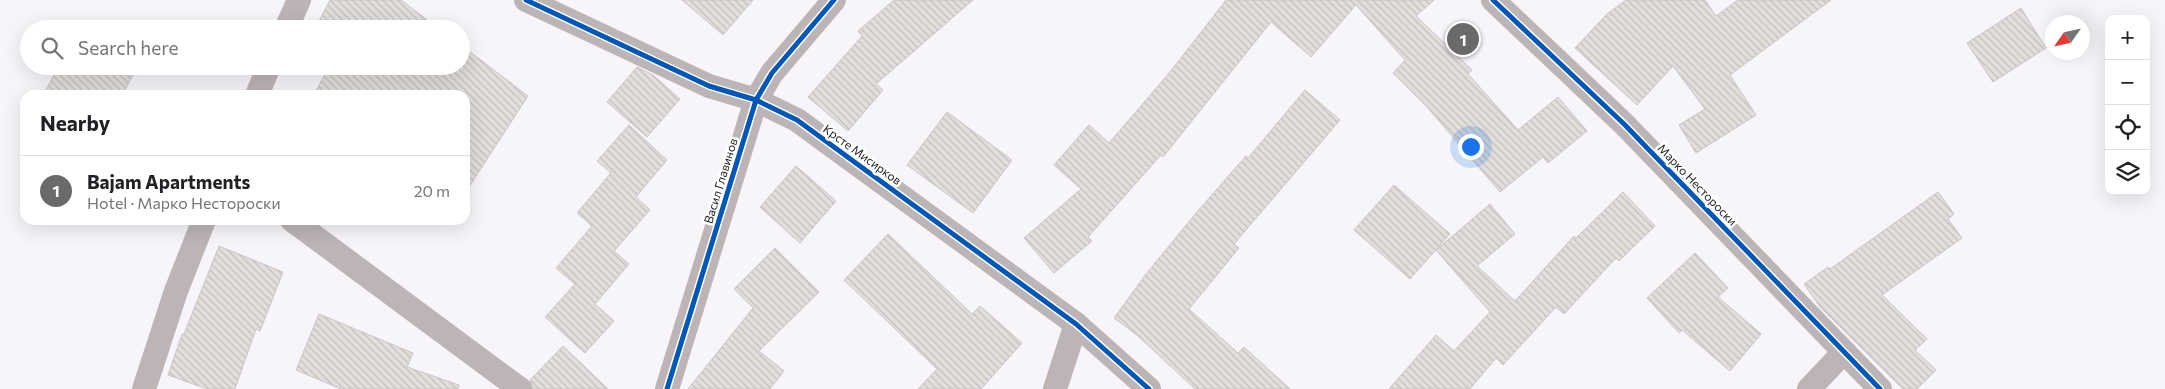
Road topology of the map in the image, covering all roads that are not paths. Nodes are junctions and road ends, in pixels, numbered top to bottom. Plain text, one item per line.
1 (299, 0) edge
2 (526, 0) edge
3 (834, 0) edge
4 (1493, 0) edge
5 (290, 20) edge
6 (265, 75) edge
7 (259, 90) edge
8 (756, 100) junction
9 (202, 225) edge
10 (299, 225) edge
11 (1076, 324) junction
12 (1844, 352) junction
13 (144, 389) edge
14 (520, 389) edge
15 (667, 389) edge
16 (1055, 389) edge
17 (1149, 389) edge
18 (1809, 389) edge
19 (1880, 389) edge

1 - 5 street
2 - 8 street, Крсте Мисирков
3 - 8 street, Васил Главинов
4 - 12 street, Марко Нестороски
6 - 7 street
8 - 11 street, Крсте Мисирков
8 - 15 street, Васил Главинов
9 - 13 street
10 - 14 street
11 - 16 street
11 - 17 street, Крсте Мисирков
12 - 18 street
12 - 19 street, Марко Нестороски

